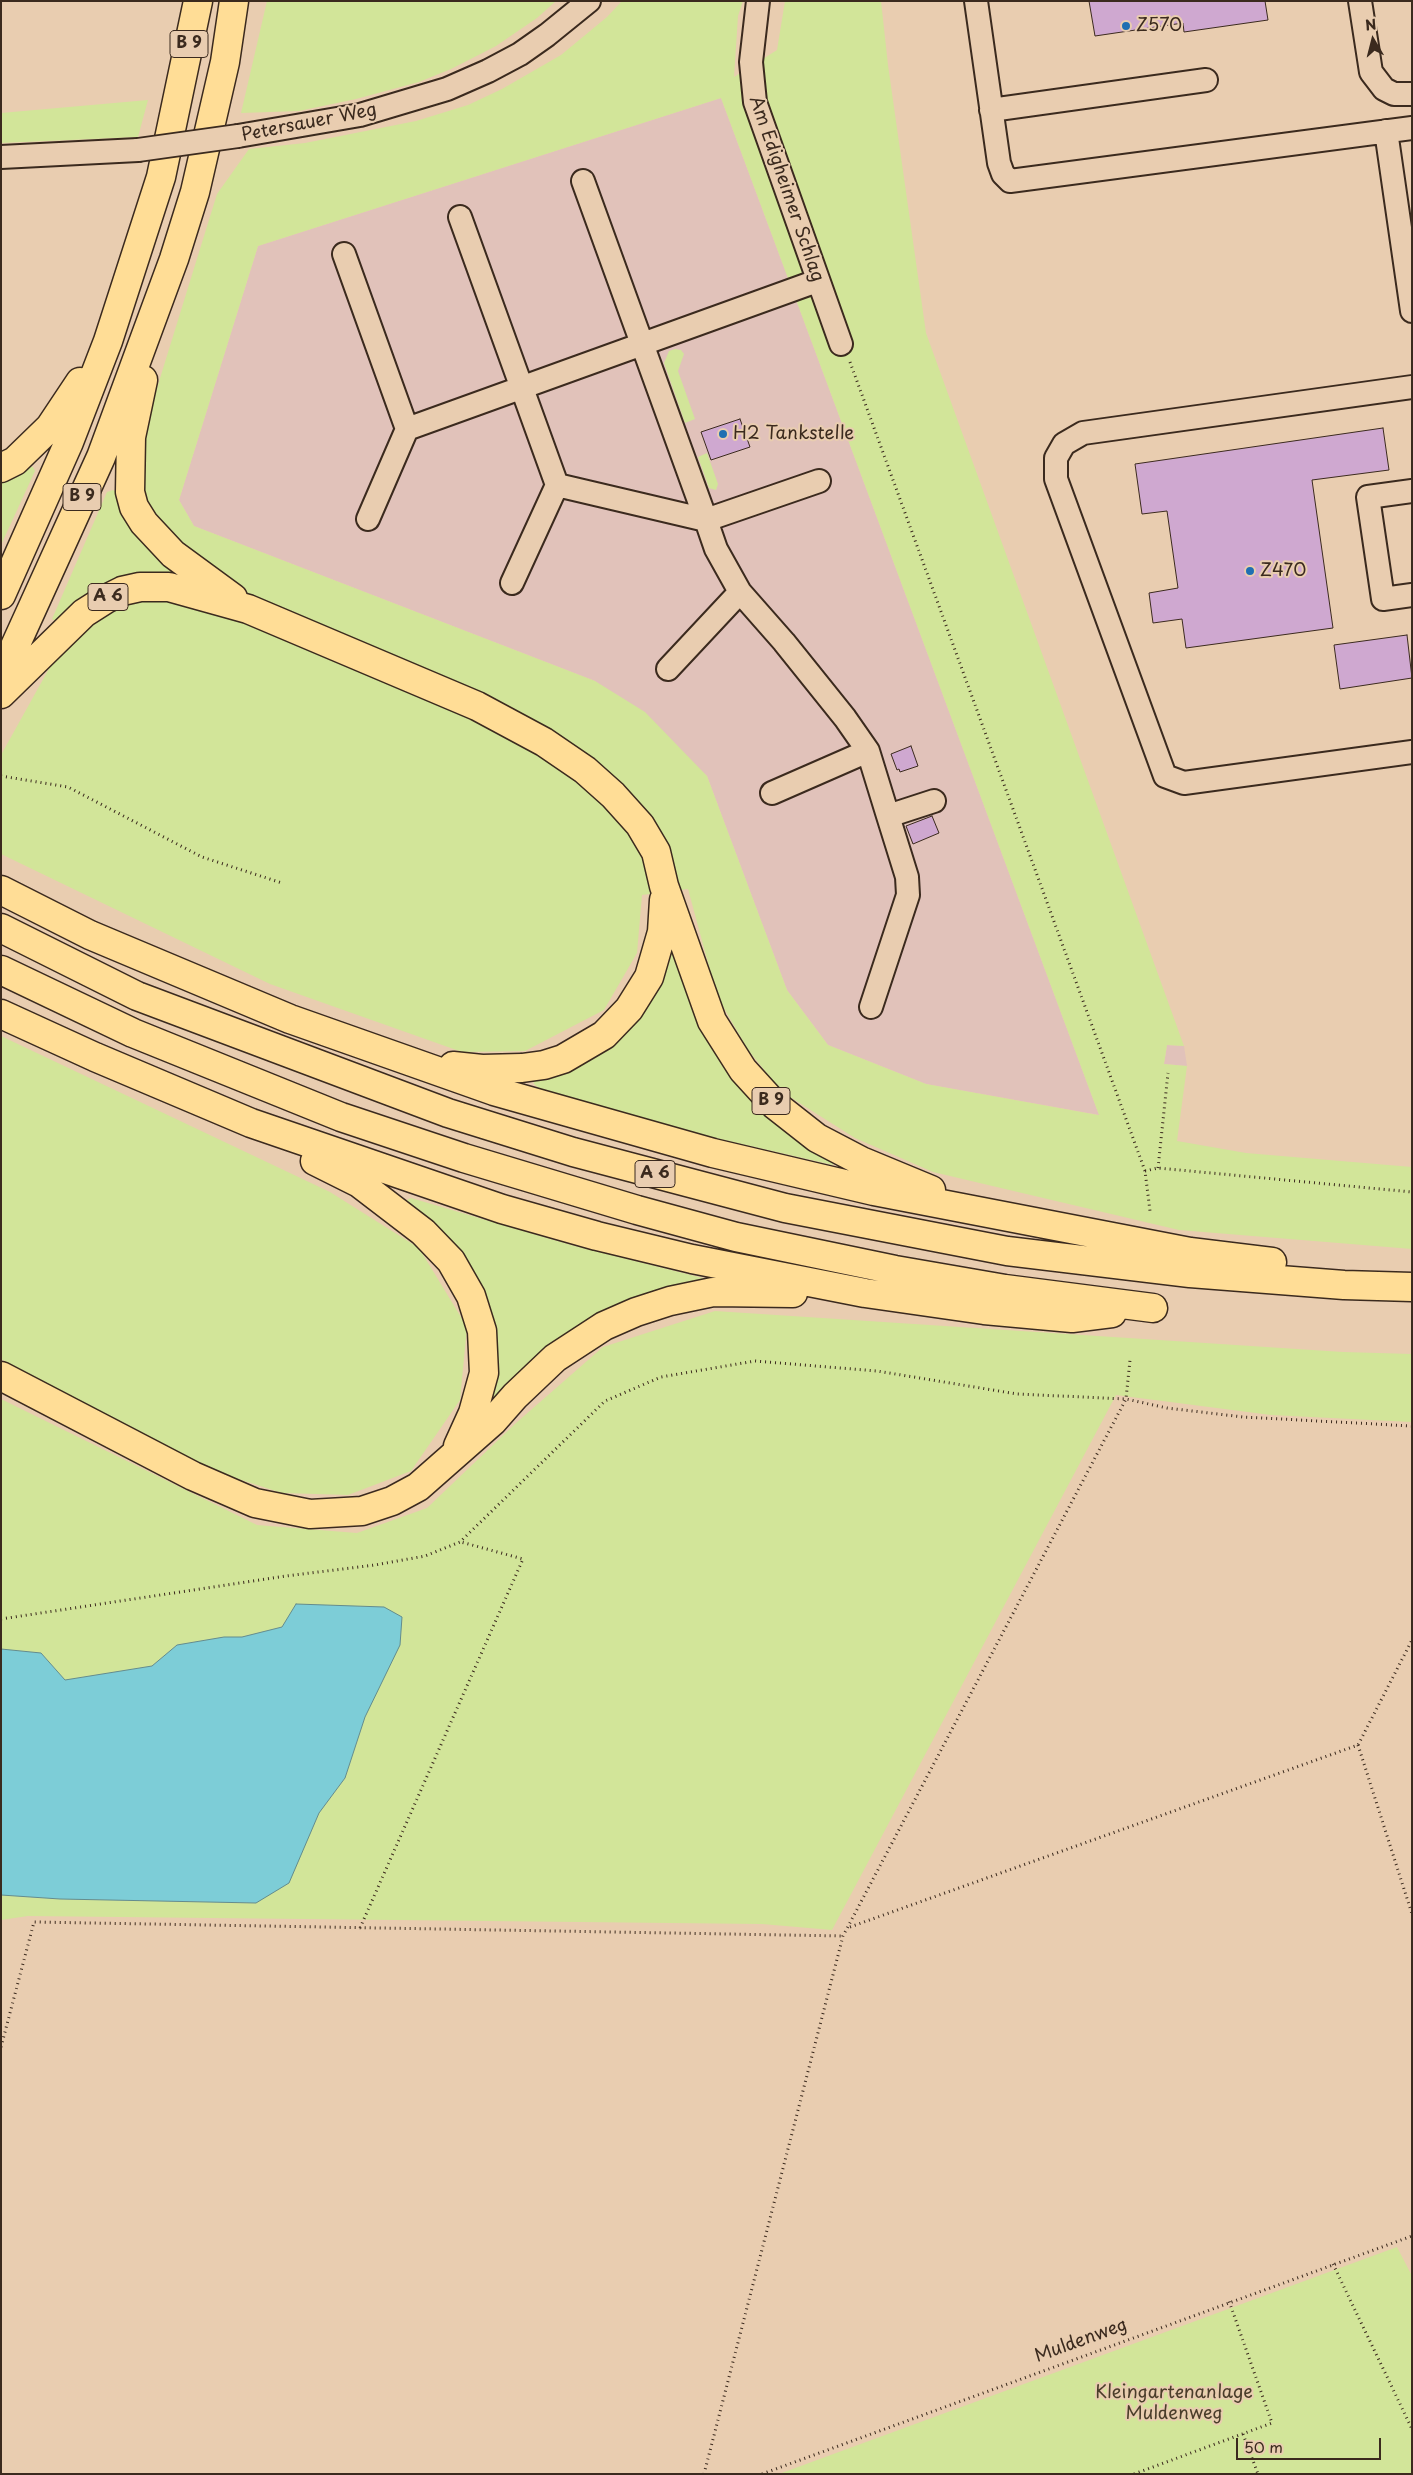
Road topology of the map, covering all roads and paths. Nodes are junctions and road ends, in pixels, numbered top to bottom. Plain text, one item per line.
1 (198, 1) edge
2 (234, 1) edge
3 (252, 1) edge
4 (589, 1) edge
5 (758, 1) edge
6 (976, 1) edge
7 (1360, 1) edge
8 (225, 62) junction
9 (1206, 80) dead end
10 (1412, 94) edge
11 (991, 110) junction
12 (1412, 128) edge
13 (1386, 131) junction
14 (1, 157) edge
15 (584, 182) dead end
16 (460, 218) dead end
17 (344, 254) dead end
18 (817, 281) junction
19 (1412, 311) edge
20 (154, 314) junction
21 (108, 341) junction
22 (642, 344) junction
23 (841, 344) joint
24 (1412, 387) edge
25 (521, 388) junction
26 (407, 429) junction
27 (1, 468) edge
28 (819, 481) dead end
29 (557, 485) junction
30 (1412, 491) edge
31 (368, 519) dead end
32 (706, 520) junction
33 (512, 583) dead end
34 (740, 592) junction
35 (1, 594) edge
36 (1412, 594) edge
37 (248, 609) junction
38 (668, 669) dead end
39 (1, 677) edge
40 (1, 694) edge
41 (868, 751) junction
42 (1412, 752) edge
43 (1, 776) edge
44 (772, 793) dead end
45 (934, 801) dead end
46 (888, 816) junction
47 (282, 883) dead end
48 (664, 886) junction
49 (1, 890) edge
50 (1, 928) edge
51 (1, 970) edge
52 (871, 1007) dead end
53 (1, 1014) edge
54 (398, 1059) junction
55 (1168, 1073) dead end
56 (251, 1123) junction
57 (1158, 1168) junction
58 (1145, 1171) junction
59 (1412, 1192) edge
60 (1150, 1211) dead end
61 (985, 1213) junction
62 (1344, 1285) junction
63 (1412, 1287) edge
64 (865, 1293) junction
65 (1130, 1360) dead end
66 (1, 1376) edge
67 (661, 1378) dead end
68 (1126, 1399) junction
69 (1412, 1426) edge
70 (455, 1454) junction
71 (460, 1542) dead end
72 (1412, 1640) edge
73 (1358, 1745) junction
74 (1412, 1914) edge
75 (850, 1927) junction
76 (360, 1928) junction
77 (843, 1936) junction
78 (1, 2047) edge
79 (1412, 2236) edge
80 (1333, 2264) junction
81 (1229, 2301) junction
82 (1412, 2428) edge
83 (1243, 2434) junction
84 (704, 2474) edge
85 (762, 2474) edge
86 (1134, 2474) edge
87 (1258, 2474) edge

1 - 21 highway, B 9
2 - 8 highway, B 9
3 - 8 highway
4 - 14 street, Petersauer Weg, bridge
5 - 18 street, Am Edigheimer Schlag
6 - 11 street
7 - 10 street
8 - 20 highway, B 9
9 - 11 street
11 - 13 street
12 - 13 street
13 - 19 street
15 - 22 street
16 - 25 street
17 - 26 street
18 - 22 street
18 - 23 street, Am Edigheimer Schlag
20 - 37 highway, B 9
20 - 39 highway, B 9
21 - 27 highway
21 - 35 highway, B 9
22 - 25 street
22 - 32 street
23 - 58 path
24 - 42 street
25 - 26 street
25 - 29 street
26 - 31 street
28 - 32 street
29 - 32 street
29 - 33 street
30 - 36 street
32 - 34 street
34 - 38 street
34 - 41 street
37 - 40 highway, A 6
37 - 48 highway
41 - 44 street
41 - 46 street
43 - 47 path
45 - 46 street
46 - 52 street
48 - 54 highway
48 - 61 highway, B 9
49 - 54 highway
50 - 62 highway, A 6
51 - 64 highway, A 6
53 - 56 highway
54 - 61 highway
55 - 57 path
56 - 64 highway
56 - 70 highway
57 - 58 path
57 - 59 path
58 - 60 path
61 - 62 highway
62 - 63 highway, A 6
64 - 70 highway
65 - 68 path
66 - 70 highway
67 - 68 path
68 - 69 path
68 - 75 path
71 - 76 path
72 - 73 path
73 - 74 path
73 - 75 path
75 - 77 path
76 - 77 path
76 - 78 path
77 - 84 path
79 - 80 path, Muldenweg
80 - 81 path, Muldenweg
80 - 82 path
81 - 83 path
81 - 85 path, Muldenweg
83 - 86 path
83 - 87 path

